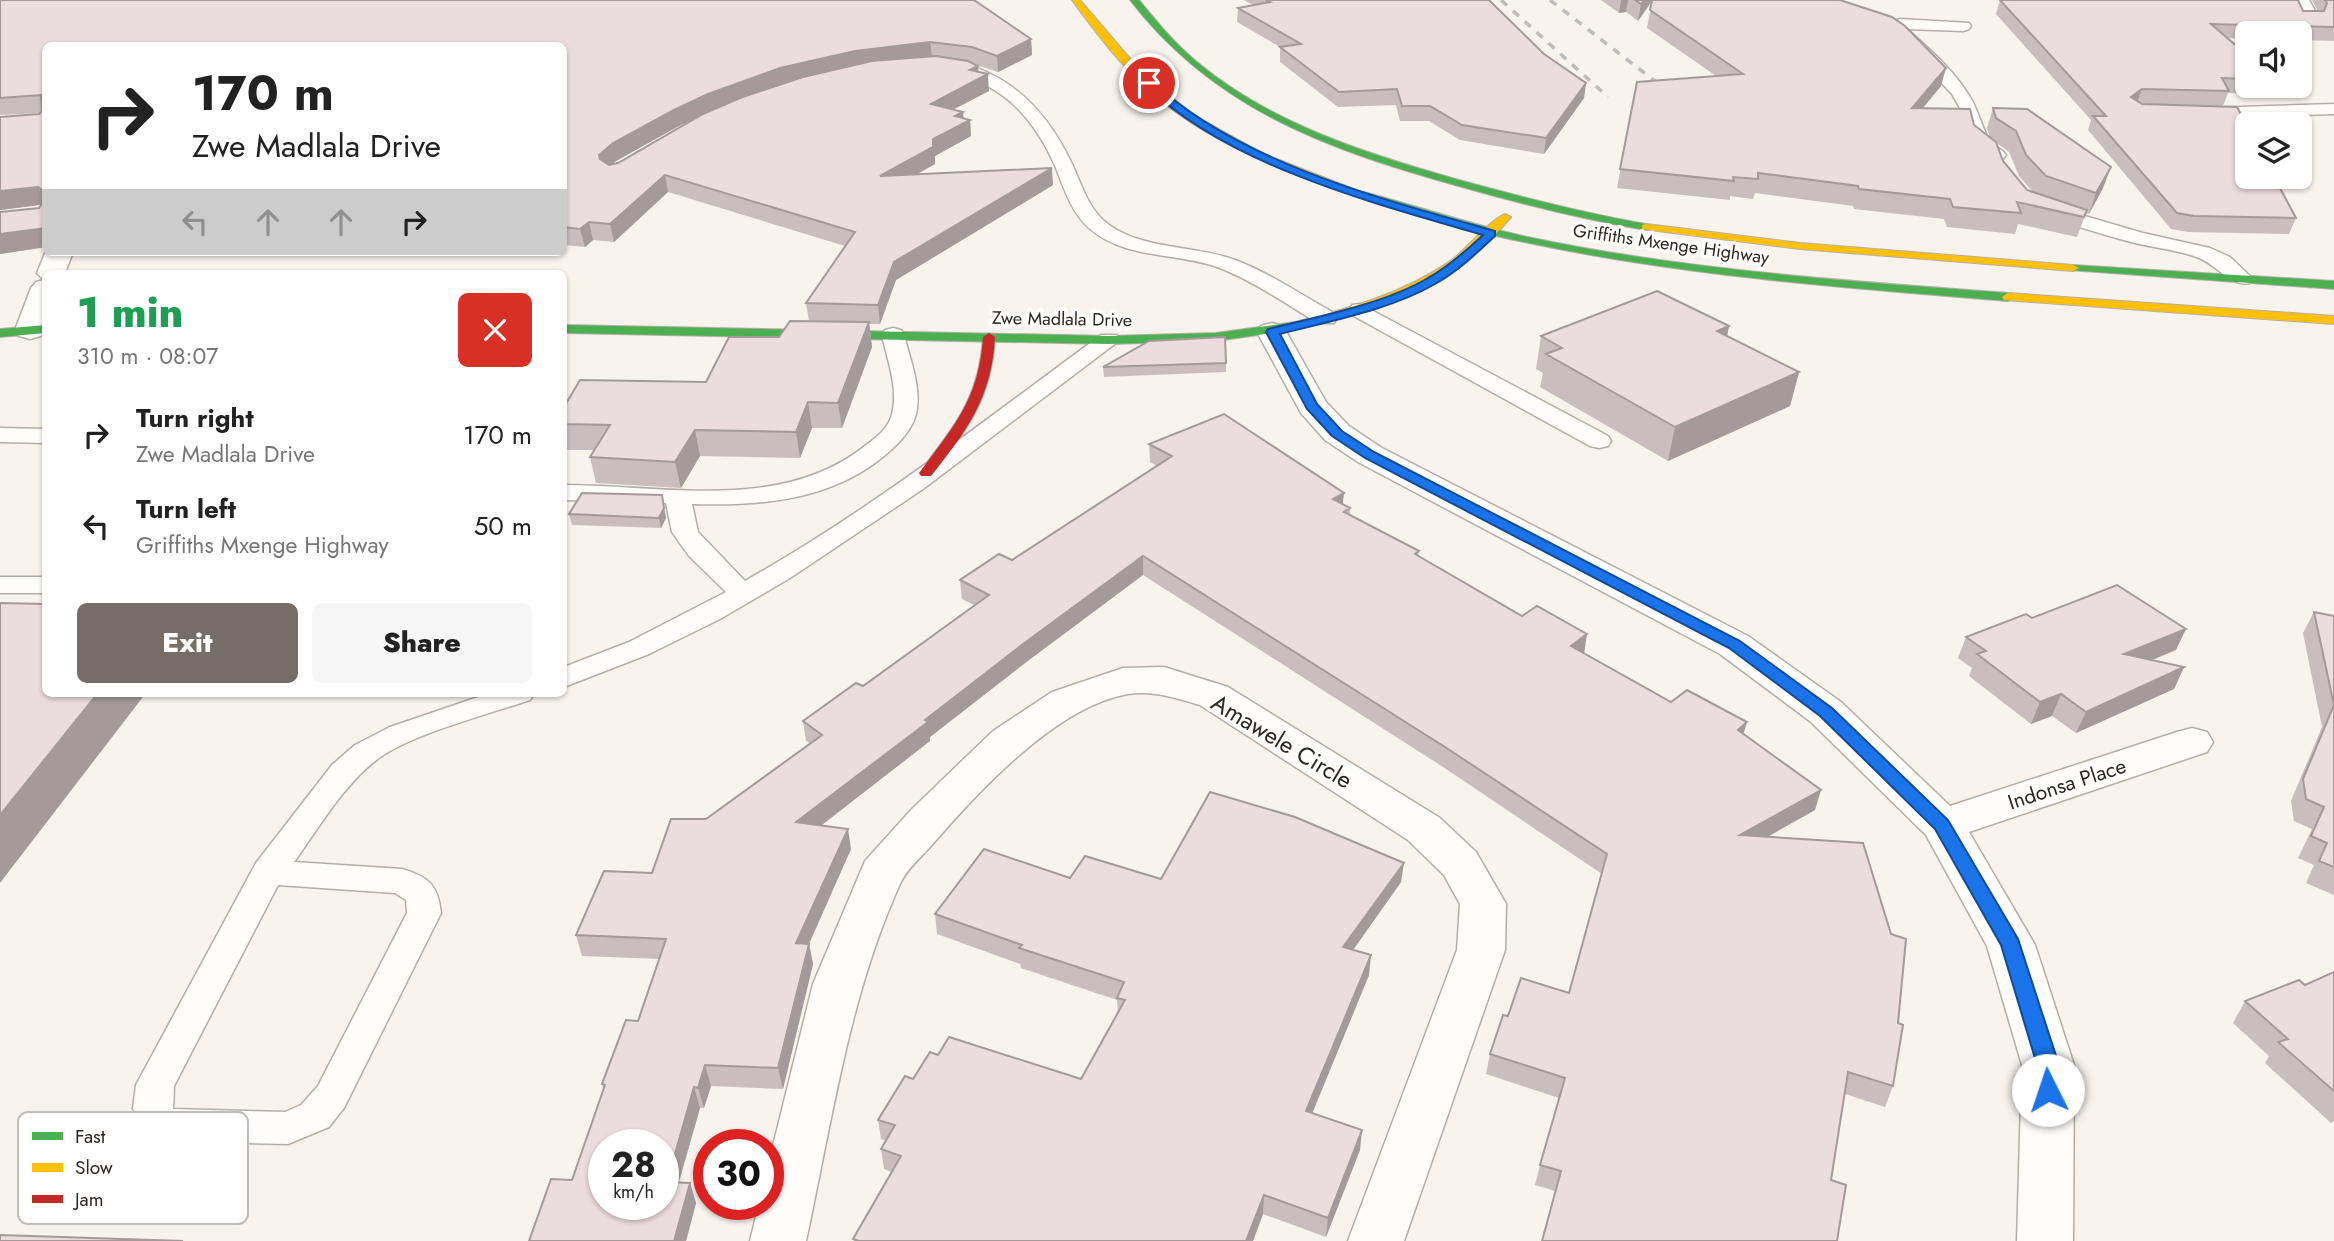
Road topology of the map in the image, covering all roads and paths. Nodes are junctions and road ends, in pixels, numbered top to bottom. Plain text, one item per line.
1 (1076, 0) edge
2 (1134, 0) edge
3 (1963, 26) dead end
4 (928, 66) edge
5 (2334, 109) edge
6 (2189, 113) edge
7 (2006, 171) edge
8 (1520, 200) junction
9 (2029, 204) edge
10 (1491, 233) junction
11 (2243, 279) junction
12 (2334, 285) edge
13 (42, 308) edge
14 (1360, 310) junction
15 (1326, 318) junction
16 (2334, 320) edge
17 (38, 329) edge
18 (567, 329) edge
19 (1272, 332) junction
20 (0, 333) edge
21 (893, 335) junction
22 (989, 337) junction
23 (1109, 340) junction
24 (0, 435) edge
25 (42, 436) edge
26 (1598, 441) dead end
27 (926, 473) junction
28 (567, 492) edge
29 (677, 496) junction
30 (0, 585) edge
31 (42, 585) edge
32 (743, 594) junction
33 (567, 677) edge
34 (508, 697) edge
35 (2192, 742) dead end
36 (1942, 825) junction
37 (268, 872) junction
38 (154, 1112) edge
39 (248, 1127) edge
40 (778, 1241) edge
41 (1376, 1241) edge
42 (2046, 1241) edge

1 - 10 street, Griffiths Mxenge Highway
2 - 8 street, Griffiths Mxenge Highway
3 - 7 lane
4 - 15 lane
5 - 6 lane
8 - 10 street, Zwe Madlala Drive
8 - 11 street, Griffiths Mxenge Highway
9 - 11 lane
10 - 14 street, Zwe Madlala Drive
10 - 16 street, Griffiths Mxenge Highway
11 - 12 street, Griffiths Mxenge Highway
13 - 17 street
14 - 15 street, Zwe Madlala Drive
14 - 26 lane
15 - 19 street, Zwe Madlala Drive
17 - 20 street
18 - 21 street, Zwe Madlala Drive
19 - 23 street, Zwe Madlala Drive
19 - 36 street
21 - 22 street, Zwe Madlala Drive
21 - 29 lane
22 - 23 street, Zwe Madlala Drive
22 - 27 street
23 - 27 lane
24 - 25 lane
27 - 32 lane
28 - 29 lane
29 - 32 lane
30 - 31 lane
32 - 33 lane
34 - 37 lane
35 - 36 street, Indonsa Place
36 - 42 street
37 - 38 lane
37 - 39 lane
40 - 41 street, Amawele Circle

